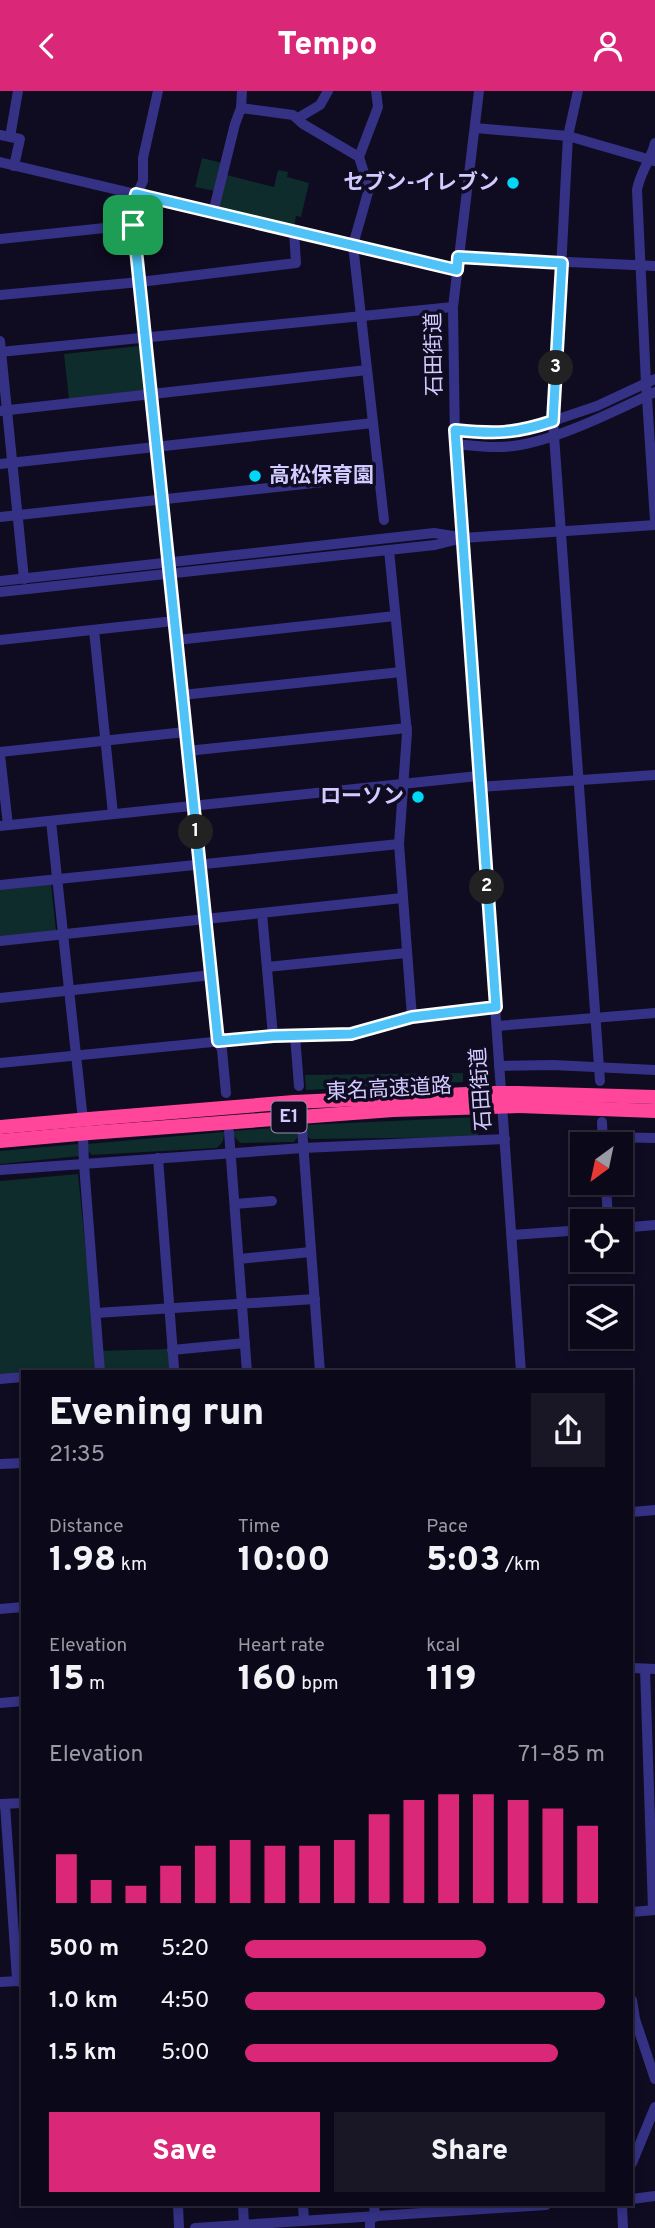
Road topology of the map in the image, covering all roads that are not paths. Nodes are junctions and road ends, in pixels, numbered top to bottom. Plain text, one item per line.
1 (18, 91) edge
2 (158, 91) edge
3 (242, 91) edge
4 (328, 91) edge
5 (376, 91) edge
6 (479, 91) edge
7 (578, 91) edge
8 (241, 108) junction
9 (298, 118) junction
10 (475, 128) junction
11 (5, 136) edge
12 (568, 136) junction
13 (655, 143) edge
14 (359, 157) junction
15 (652, 160) edge
16 (0, 162) edge
17 (15, 166) junction
18 (136, 194) junction
19 (213, 213) junction
20 (133, 225) junction
21 (294, 231) junction
22 (0, 239) edge
23 (353, 245) junction
24 (458, 257) junction
25 (562, 263) junction
26 (640, 266) junction
27 (655, 267) edge
28 (457, 270) junction
29 (140, 282) junction
30 (0, 295) edge
31 (453, 307) junction
32 (362, 315) junction
33 (146, 336) junction
34 (0, 348) edge
35 (367, 370) junction
36 (650, 381) edge
37 (152, 393) junction
38 (651, 394) edge
39 (3, 411) edge
40 (553, 421) junction
41 (373, 423) junction
42 (455, 430) junction
43 (555, 434) junction
44 (455, 444) junction
45 (158, 446) junction
46 (12, 463) junction
47 (0, 464) edge
48 (379, 475) junction
49 (163, 500) junction
50 (18, 515) junction
51 (0, 517) edge
52 (384, 520) dead end
53 (655, 523) edge
54 (562, 532) junction
55 (463, 538) junction
56 (388, 550) junction
57 (169, 569) junction
58 (24, 579) junction
59 (0, 581) edge
60 (0, 592) edge
61 (395, 616) junction
62 (174, 621) junction
63 (94, 630) junction
64 (0, 640) edge
65 (177, 640) junction
66 (401, 672) junction
67 (182, 695) junction
68 (407, 728) junction
69 (186, 732) junction
70 (105, 740) junction
71 (187, 751) junction
72 (0, 754) edge
73 (655, 775) edge
74 (578, 780) junction
75 (478, 781) junction
76 (405, 783) junction
77 (194, 807) junction
78 (113, 814) junction
79 (51, 821) junction
80 (4, 826) edge
81 (399, 844) junction
82 (200, 863) junction
83 (57, 879) junction
84 (0, 885) edge
85 (402, 898) junction
86 (261, 913) junction
87 (206, 919) junction
88 (62, 934) junction
89 (0, 941) edge
90 (407, 953) junction
91 (267, 967) junction
92 (212, 975) junction
93 (68, 991) junction
94 (0, 998) edge
95 (496, 1007) junction
96 (655, 1013) edge
97 (412, 1017) junction
98 (594, 1017) junction
99 (497, 1026) junction
100 (273, 1036) junction
101 (295, 1036) junction
102 (218, 1041) junction
103 (75, 1054) junction
104 (0, 1063) edge
105 (499, 1066) junction
106 (599, 1067) junction
107 (655, 1070) edge
108 (600, 1081) dead end
109 (299, 1086) dead end
110 (226, 1093) dead end
111 (655, 1097) edge
112 (518, 1099) junction
113 (655, 1111) edge
114 (602, 1122) dead end
115 (89, 1126) junction
116 (0, 1127) edge
117 (302, 1128) dead end
118 (229, 1132) dead end
119 (603, 1132) edge
120 (655, 1138) edge
121 (505, 1139) junction
122 (634, 1139) edge
123 (0, 1141) edge
124 (303, 1148) junction
125 (231, 1153) junction
126 (158, 1158) junction
127 (84, 1164) junction
128 (0, 1170) edge
129 (272, 1201) dead end
130 (235, 1204) junction
131 (655, 1225) edge
132 (633, 1227) edge
133 (570, 1231) edge
134 (512, 1235) junction
135 (311, 1252) junction
136 (239, 1259) junction
137 (314, 1299) junction
138 (243, 1305) junction
139 (169, 1310) junction
140 (96, 1313) junction
141 (245, 1343) junction
142 (172, 1350) junction
143 (174, 1368) dead end
144 (100, 1370) edge
145 (247, 1370) edge
146 (320, 1370) edge
147 (522, 1370) edge
148 (21, 1377) edge
149 (0, 1379) edge
150 (21, 1463) edge
151 (0, 1464) edge
152 (655, 1510) edge
153 (633, 1511) edge
154 (21, 1607) edge
155 (0, 1609) edge
156 (650, 1669) edge
157 (21, 1701) edge
158 (0, 1703) edge
159 (652, 1759) edge
160 (21, 1803) edge
161 (3, 1804) edge
162 (5, 1874) edge
163 (654, 1910) edge
164 (633, 1912) edge
165 (0, 1982) edge
166 (21, 1982) edge
167 (633, 2006) edge
168 (655, 2079) edge
169 (655, 2107) edge
170 (633, 2161) edge
171 (655, 2196) edge
172 (633, 2199) edge
173 (178, 2206) edge
174 (243, 2206) edge
175 (303, 2206) edge
176 (535, 2206) edge
177 (622, 2206) edge
178 (304, 2221) junction
179 (371, 2221) edge
180 (244, 2225) junction
181 (292, 2225) edge
182 (213, 2227) edge
183 (179, 2228) edge
184 (195, 2228) edge
185 (623, 2228) edge

1 - 11 street
2 - 18 street
3 - 8 street
4 - 9 street
5 - 14 street
6 - 10 street, 石田街道
7 - 12 street
8 - 9 street
8 - 19 street
9 - 14 street
10 - 12 street
10 - 24 street, 石田街道
11 - 17 street
12 - 15 street
12 - 25 street
13 - 15 street
14 - 23 street
15 - 26 street
16 - 17 street
17 - 18 street
18 - 19 street
18 - 20 street
19 - 21 street
20 - 22 street
20 - 29 street
21 - 23 street
21 - 29 street
23 - 28 street
23 - 32 street
24 - 25 street
24 - 28 street, 石田街道
25 - 26 street
25 - 40 street
26 - 27 street
26 - 36 street
28 - 31 street, 石田街道
29 - 30 street
29 - 33 street
31 - 32 street
31 - 42 street, 石田街道
32 - 33 street
32 - 35 street
33 - 34 street
33 - 37 street
34 - 39 street
35 - 37 street
35 - 41 street
36 - 38 street
36 - 40 street
37 - 39 street
37 - 45 street
38 - 43 street
38 - 53 street
39 - 46 street
40 - 42 street
40 - 43 street
41 - 45 street
41 - 48 street
42 - 44 street, 石田街道
43 - 44 street
43 - 54 street
44 - 55 street, 石田街道
45 - 46 street
45 - 49 street
46 - 47 street
46 - 50 street
48 - 49 street
48 - 52 street
49 - 50 street
49 - 57 street
50 - 51 street
50 - 58 street
53 - 54 street
54 - 55 street
54 - 74 street
55 - 56 street
55 - 57 street
55 - 75 street, 石田街道
56 - 57 street
56 - 61 street
57 - 58 street
57 - 60 street
57 - 62 street
58 - 59 street
61 - 65 street
61 - 66 street
62 - 63 street
62 - 65 street
63 - 64 street
63 - 70 street
65 - 67 street
66 - 67 street
66 - 68 street
67 - 69 street
68 - 71 street
68 - 76 street
69 - 70 street
69 - 71 street
70 - 72 street
70 - 78 street
71 - 77 street
72 - 80 street
73 - 74 street
74 - 75 street
74 - 98 street
75 - 76 street
75 - 95 street, 石田街道
76 - 77 street
76 - 81 street
77 - 78 street
77 - 82 street
78 - 79 street
79 - 80 street
79 - 83 street
81 - 82 street
81 - 85 street
82 - 83 street
82 - 87 street
83 - 84 street
83 - 88 street
85 - 86 street
85 - 90 street
86 - 87 street
86 - 91 street
87 - 88 street
87 - 92 street
88 - 89 street
88 - 93 street
90 - 91 street
90 - 97 street
91 - 100 street
92 - 93 street
92 - 102 street
93 - 94 street
93 - 103 street
95 - 97 street
95 - 99 street, 石田街道
96 - 98 street
97 - 101 street
98 - 99 street
98 - 106 street
99 - 105 street, 石田街道
100 - 101 street
100 - 102 street
101 - 109 street
102 - 103 street
102 - 110 street
103 - 104 street
103 - 127 street
105 - 106 street
105 - 121 street, 石田街道
106 - 107 street
106 - 108 street
111 - 112 highway, 東名高速道路 / E1
112 - 113 highway, 東名高速道路 / E1
112 - 115 highway, 東名高速道路 / E1, bridge
114 - 119 street
115 - 116 highway, 東名高速道路 / E1, bridge
115 - 123 highway, 東名高速道路 / E1, bridge
117 - 124 street
118 - 125 street
120 - 122 street
121 - 124 street
121 - 134 street, 石田街道
124 - 125 street
124 - 135 street
125 - 126 street
125 - 130 street
126 - 127 street
126 - 139 street
127 - 128 street
127 - 140 street
129 - 130 street
130 - 136 street
131 - 132 street
133 - 134 street
134 - 147 street, 石田街道
135 - 136 street
135 - 137 street
136 - 138 street
137 - 138 street
137 - 146 street
138 - 139 street
138 - 141 street
139 - 140 street
139 - 142 street
140 - 144 street
141 - 142 street
141 - 145 street
142 - 143 street
148 - 149 street
150 - 151 street
152 - 153 street
154 - 155 street
156 - 159 street
157 - 158 street
159 - 163 street
160 - 161 street
161 - 162 street
162 - 166 street
163 - 164 street
165 - 166 street
167 - 168 street
169 - 170 street
171 - 172 street
173 - 183 street
174 - 180 street
175 - 178 street
176 - 179 street
177 - 185 street
178 - 179 street
178 - 181 street
180 - 181 street
180 - 182 street
182 - 184 street

